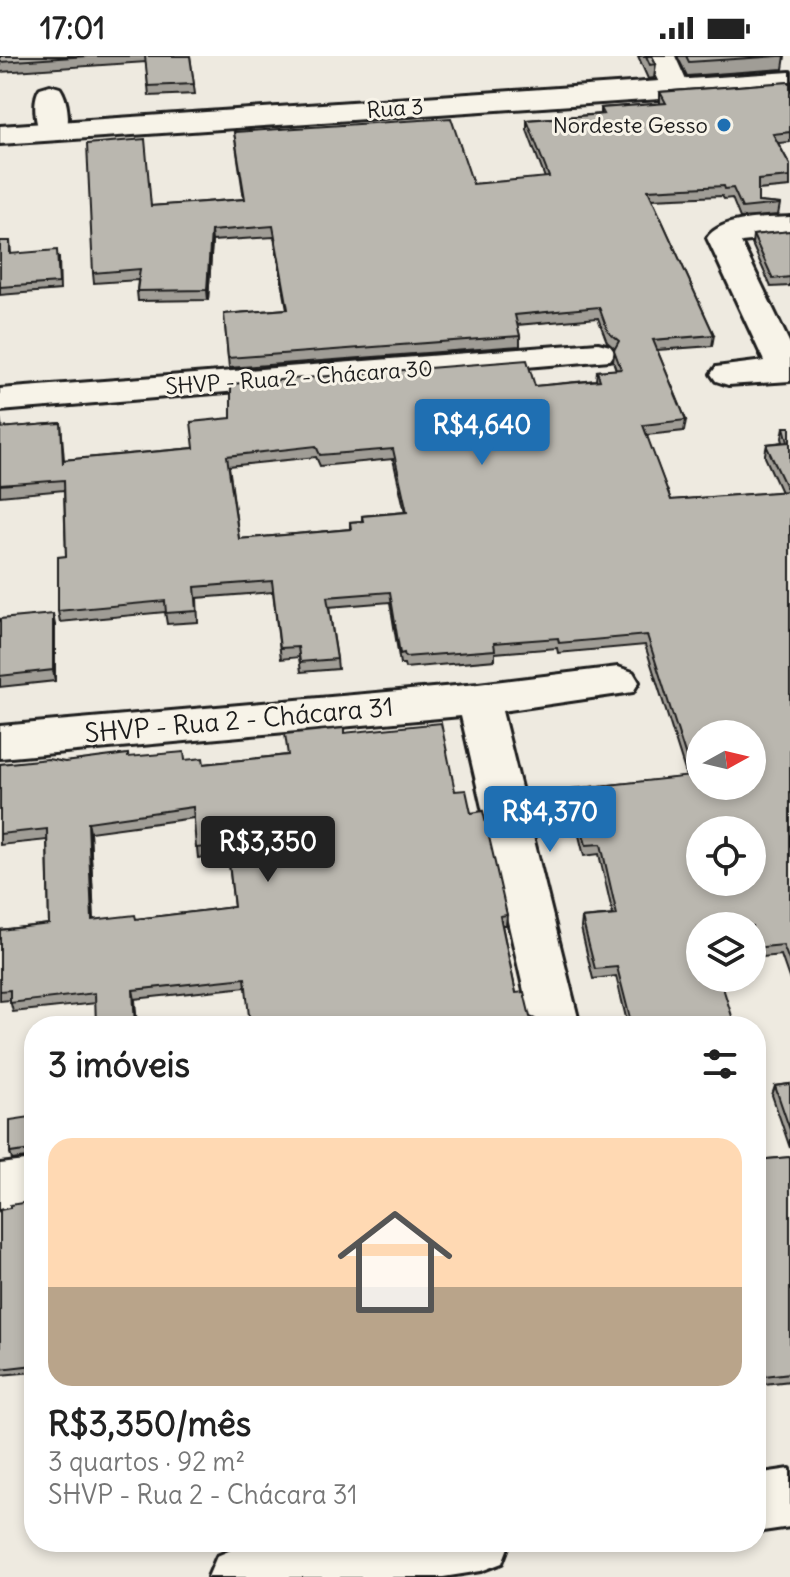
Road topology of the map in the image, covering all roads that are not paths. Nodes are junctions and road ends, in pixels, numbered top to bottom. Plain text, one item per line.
1 (661, 56) edge
2 (790, 81) edge
3 (676, 89) junction
4 (50, 94) dead end
5 (53, 130) junction
6 (0, 135) edge
7 (790, 227) edge
8 (598, 353) dead end
9 (787, 370) edge
10 (728, 374) dead end
11 (0, 400) edge
12 (618, 682) dead end
13 (478, 699) junction
14 (0, 742) edge
15 (554, 1016) edge
16 (24, 1184) edge
17 (0, 1187) edge
18 (790, 1498) edge
19 (766, 1502) edge
20 (412, 1552) edge
21 (238, 1577) edge

1 - 3 street
2 - 3 street, Rua 3
3 - 5 street, Rua 3
4 - 5 street
5 - 6 street, Rua 3
7 - 9 street
8 - 11 street, SHVP - Rua 2 - Chácara 30
9 - 10 street
12 - 13 street, SHVP - Rua 2 - Chácara 31
13 - 14 street, SHVP - Rua 2 - Chácara 31
13 - 15 street
16 - 17 street
18 - 19 street
20 - 21 street

